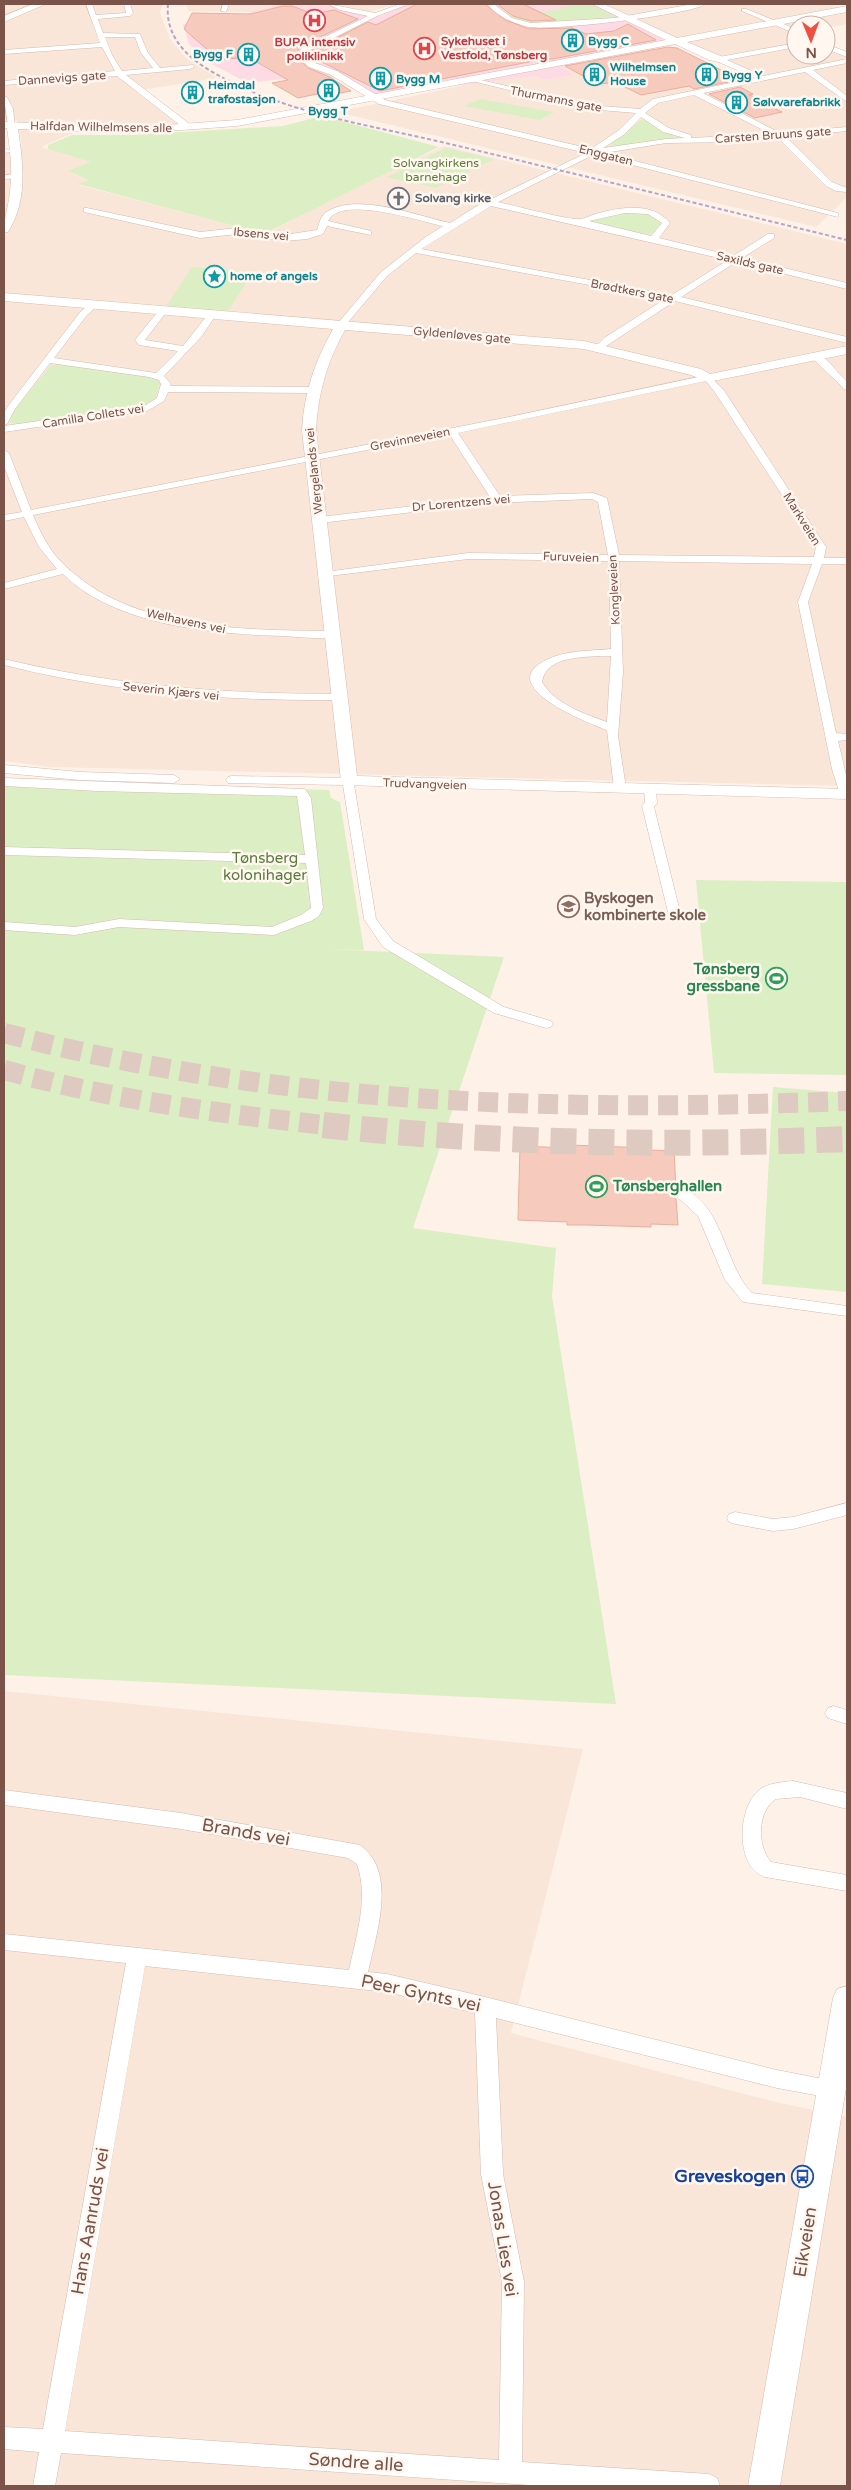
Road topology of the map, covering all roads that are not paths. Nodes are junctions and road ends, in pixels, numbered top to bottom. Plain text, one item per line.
1 (42, 4) edge
2 (89, 4) edge
3 (127, 4) edge
4 (330, 4) edge
5 (406, 4) edge
6 (490, 4) edge
7 (596, 4) edge
8 (703, 4) edge
9 (847, 9) edge
10 (744, 10) dead end
11 (375, 15) junction
12 (94, 17) junction
13 (627, 18) junction
14 (4, 19) edge
15 (776, 22) junction
16 (786, 27) edge
17 (100, 35) junction
18 (676, 41) junction
19 (104, 45) junction
20 (786, 46) edge
21 (4, 52) edge
22 (720, 59) junction
23 (847, 61) edge
24 (190, 67) dead end
25 (158, 70) junction
26 (806, 70) junction
27 (120, 74) junction
28 (762, 78) junction
29 (472, 80) junction
30 (4, 83) edge
31 (694, 92) junction
32 (377, 98) junction
33 (4, 99) edge
34 (847, 100) edge
35 (641, 112) junction
36 (8, 125) edge
37 (188, 127) junction
38 (847, 129) edge
39 (780, 136) junction
40 (700, 139) junction
41 (9, 151) edge
42 (592, 152) junction
43 (18, 176) junction
44 (4, 177) edge
45 (843, 190) edge
46 (490, 203) junction
47 (87, 210) dead end
48 (835, 215) dead end
49 (581, 222) junction
50 (324, 223) junction
51 (449, 225) junction
52 (4, 229) edge
53 (368, 233) dead end
54 (771, 236) dead end
55 (653, 239) junction
56 (414, 250) junction
57 (735, 259) junction
58 (847, 286) edge
59 (4, 296) edge
60 (674, 298) junction
61 (93, 306) junction
62 (163, 311) junction
63 (212, 315) junction
64 (341, 325) junction
65 (847, 340) edge
66 (600, 347) junction
67 (185, 349) junction
68 (847, 350) edge
69 (815, 356) junction
70 (48, 360) junction
71 (158, 376) junction
72 (708, 378) junction
73 (847, 387) edge
74 (164, 389) junction
75 (312, 390) junction
76 (4, 422) edge
77 (4, 429) edge
78 (452, 431) junction
79 (4, 453) edge
80 (312, 458) junction
81 (497, 499) junction
82 (602, 500) joint
83 (29, 513) junction
84 (4, 518) edge
85 (320, 520) junction
86 (614, 558) junction
87 (818, 561) junction
88 (847, 561) edge
89 (63, 571) junction
90 (325, 575) junction
91 (4, 586) edge
92 (333, 634) junction
93 (617, 652) junction
94 (4, 662) edge
95 (340, 697) junction
96 (613, 728) junction
97 (831, 737) junction
98 (847, 737) edge
99 (4, 769) edge
100 (349, 781) junction
101 (4, 782) edge
102 (620, 788) junction
103 (650, 789) junction
104 (847, 794) edge
105 (4, 851) edge
106 (312, 859) junction
107 (675, 916) dead end
108 (4, 926) edge
109 (546, 1024) dead end
110 (680, 1193) dead end
111 (847, 1311) edge
112 (847, 1509) edge
113 (735, 1518) dead end
114 (4, 1797) edge
115 (847, 1801) edge
116 (847, 1883) edge
117 (4, 1942) edge
118 (137, 1956) junction
119 (357, 1979) junction
120 (847, 1998) edge
121 (485, 2006) junction
122 (831, 2089) junction
123 (4, 2438) edge
124 (52, 2441) junction
125 (510, 2472) junction
126 (44, 2486) edge
127 (709, 2486) edge
128 (764, 2486) edge

1 - 14 main road
2 - 12 street
3 - 12 street
4 - 11 street
5 - 11 street
6 - 13 street
7 - 13 main road
8 - 13 street
9 - 15 main road, Halfdan Wilhelmsens alle
10 - 15 street
11 - 32 street, Enggaten
12 - 17 street
13 - 18 main road
15 - 16 street
15 - 18 main road, Halfdan Wilhelmsens alle
17 - 19 street
17 - 25 street
18 - 22 main road
18 - 29 main road, Halfdan Wilhelmsens alle
19 - 21 street
19 - 27 street
20 - 22 street
22 - 28 street
23 - 26 street
24 - 25 street, Dannevigs gate
25 - 27 street, Dannevigs gate
26 - 28 street
26 - 34 street
27 - 30 street, Dannevigs gate
27 - 37 street
28 - 31 street
29 - 32 main road, Halfdan Wilhelmsens alle
29 - 35 street, Thurmanns gate
31 - 35 street
31 - 39 street
32 - 37 main road, Halfdan Wilhelmsens alle
32 - 42 street, Enggaten
33 - 36 street
35 - 40 street, Carsten Bruuns gate
35 - 42 street
36 - 37 main road, Halfdan Wilhelmsens alle
36 - 41 main road
38 - 39 street, Carsten Bruuns gate
39 - 40 street, Carsten Bruuns gate
39 - 45 street
40 - 42 street, Carsten Bruuns gate
41 - 43 main road
42 - 46 street, Wergelands vei
42 - 48 street, Enggaten
43 - 44 street
43 - 52 main road
46 - 49 street, Saxilds gate
46 - 51 street, Wergelands vei
47 - 50 street, Ibsens vei
49 - 55 street, Saxilds gate
49 - 55 street
50 - 51 street, Ibsens vei
50 - 53 street
51 - 56 street, Wergelands vei
54 - 57 street
55 - 57 street, Saxilds gate
56 - 60 street, Brødtkers gate
56 - 64 street, Wergelands vei
57 - 58 street, Saxilds gate
57 - 60 street
59 - 61 main road, Gyldenløves gate
60 - 65 street, Brødtkers gate
60 - 66 street
61 - 62 main road, Gyldenløves gate
61 - 70 street
62 - 63 main road, Gyldenløves gate
62 - 67 street
63 - 64 main road, Gyldenløves gate
63 - 67 street
64 - 66 main road, Gyldenløves gate
64 - 75 main road, Wergelands vei
66 - 72 main road, Gyldenløves gate
67 - 71 street
68 - 69 main road, Grevinneveien
69 - 72 main road, Grevinneveien
69 - 73 street
70 - 71 street
70 - 76 street
71 - 74 street
72 - 78 street, Grevinneveien
72 - 87 street, Markveien
74 - 75 street
74 - 77 street, Camilla Collets vei
75 - 80 main road, Wergelands vei
78 - 80 street, Grevinneveien
78 - 81 street
79 - 83 street, Welhavens vei
80 - 83 street, Grevinneveien
80 - 85 main road, Wergelands vei
81 - 82 street, Dr Lorentzens vei
81 - 85 street, Dr Lorentzens vei
82 - 86 street, Kongleveien
83 - 84 street, Grevinneveien
83 - 89 street, Welhavens vei
85 - 90 main road, Wergelands vei
86 - 87 street, Furuveien
86 - 90 street, Furuveien
86 - 93 street, Kongleveien
87 - 88 street, Furuveien
87 - 97 street, Markveien
89 - 91 street
89 - 92 street, Welhavens vei
90 - 92 main road, Wergelands vei
92 - 95 main road, Wergelands vei
93 - 96 street, Kongleveien
93 - 96 street
94 - 95 street, Severin Kjærs vei
95 - 100 main road, Wergelands vei
96 - 102 street, Kongleveien
97 - 98 street
97 - 104 street, Markveien
99 - 100 street, Trudvangveien
100 - 102 main road, Trudvangveien
100 - 109 street
101 - 106 street
102 - 103 main road, Trudvangveien
103 - 104 main road, Trudvangveien
103 - 107 street
105 - 106 street
106 - 108 street
110 - 111 street
112 - 113 street
114 - 119 street, Brands vei
115 - 116 street
117 - 118 street, Peer Gynts vei
118 - 119 street, Peer Gynts vei
118 - 124 street, Hans Aanruds vei
119 - 121 street, Peer Gynts vei
120 - 122 main road, Eikveien
121 - 122 street, Peer Gynts vei
121 - 125 street, Jonas Lies vei
122 - 128 main road, Eikveien
123 - 124 street, Søndre alle
124 - 125 street, Søndre alle
124 - 126 street, Hans Aanruds vei
125 - 127 street, Søndre alle

